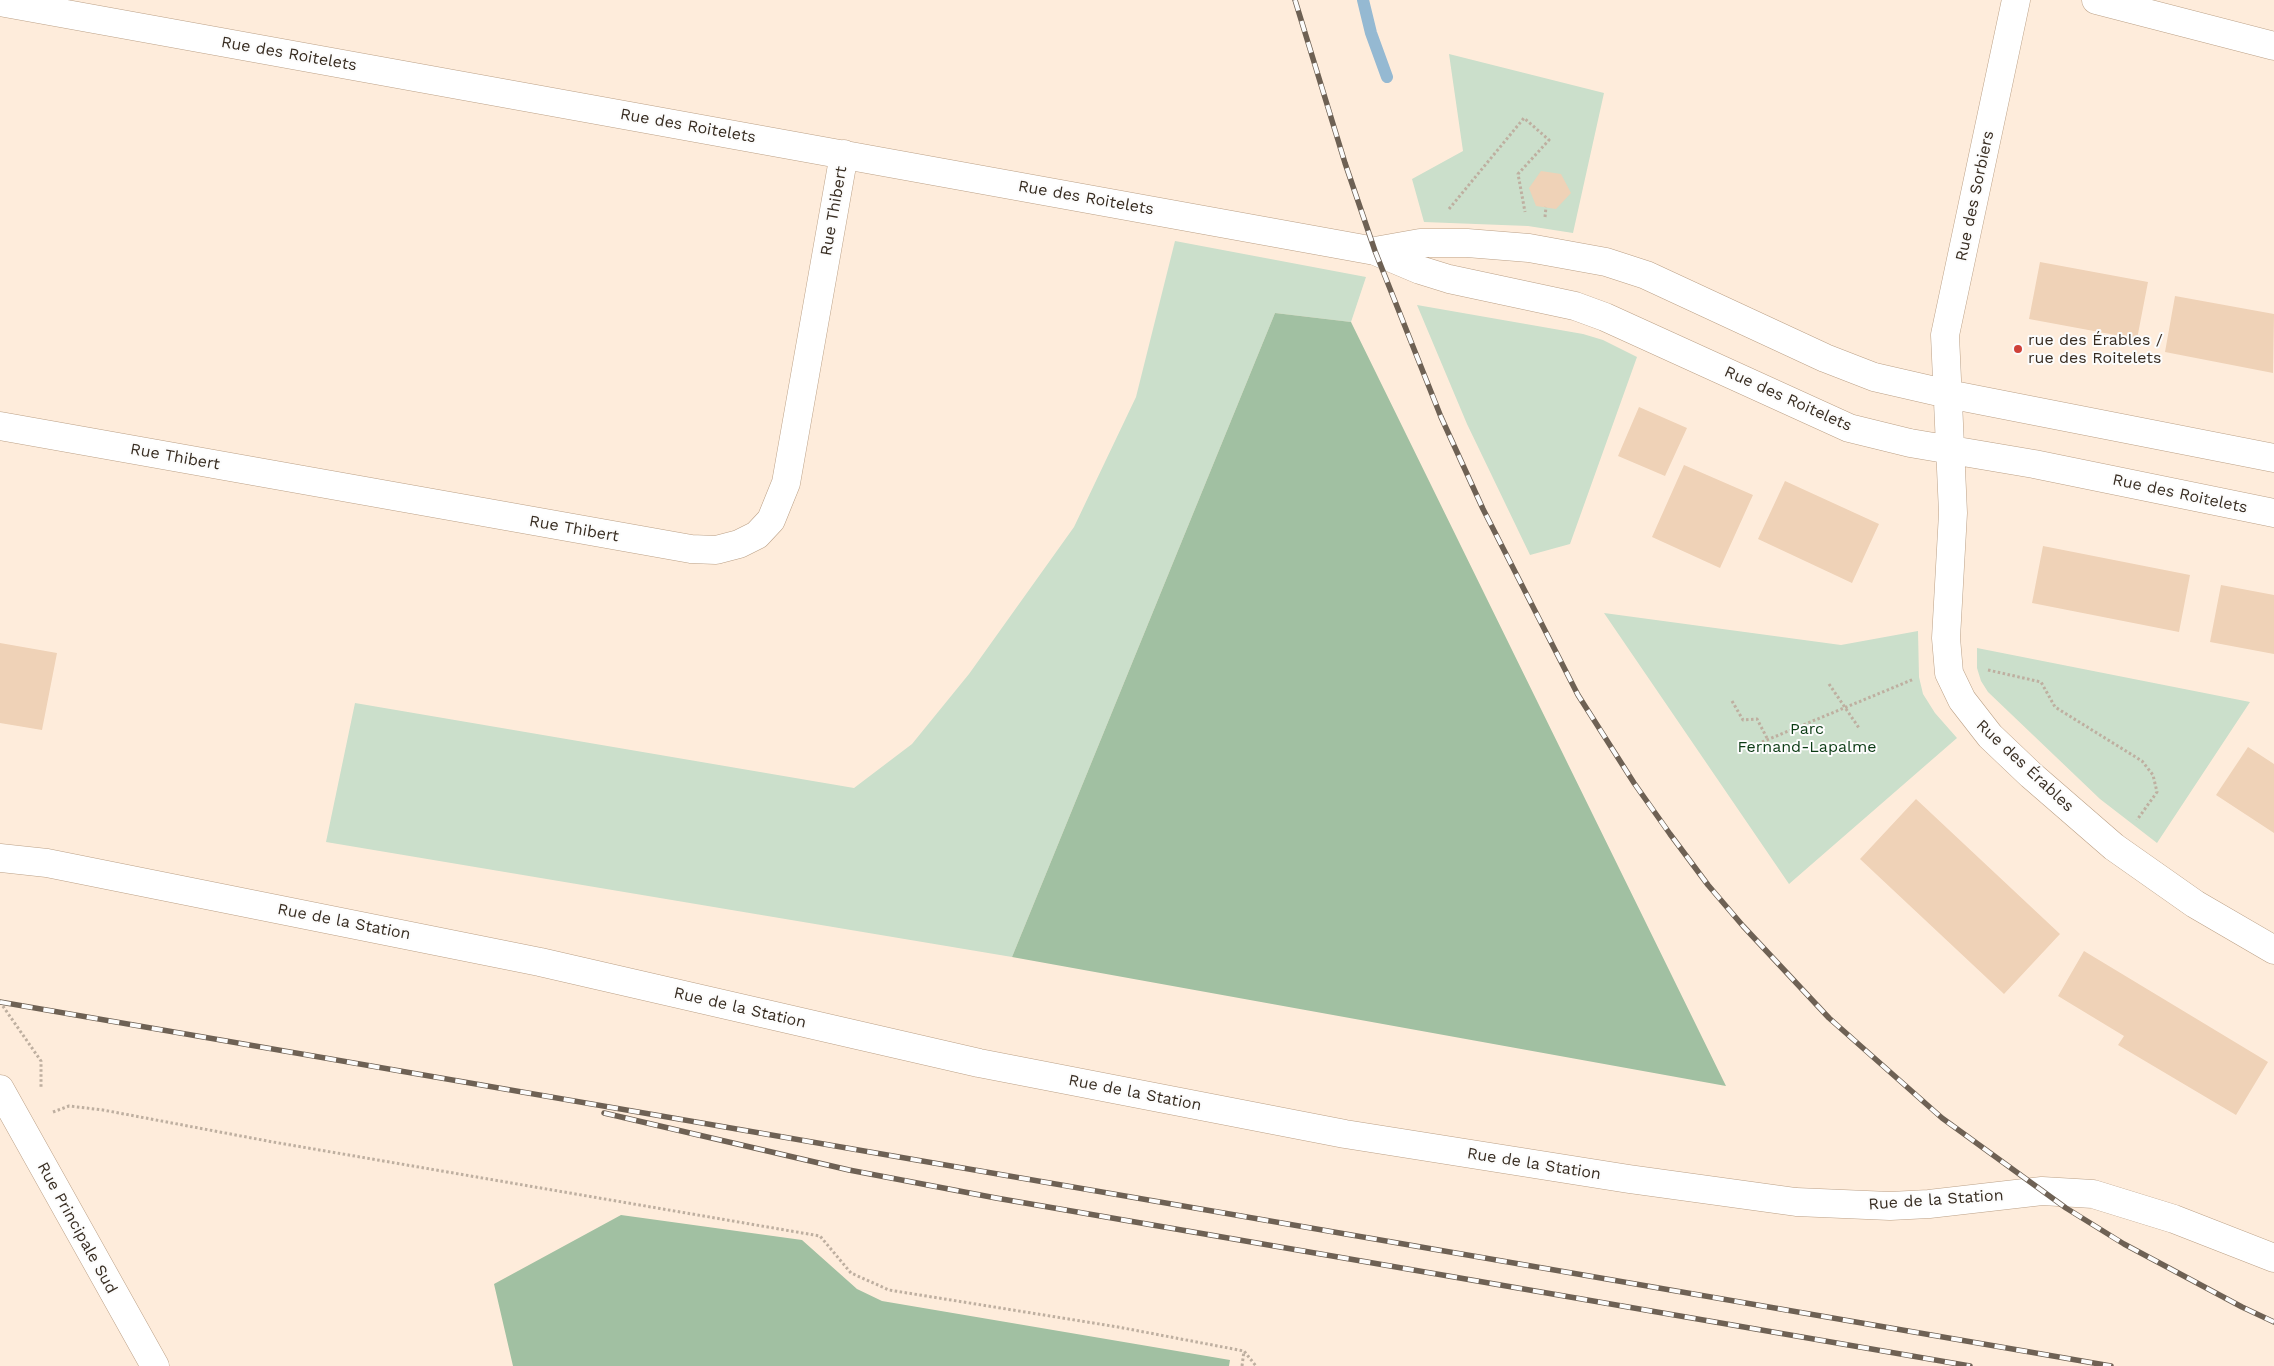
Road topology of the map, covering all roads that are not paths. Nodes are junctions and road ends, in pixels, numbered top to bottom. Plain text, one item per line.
1 (2016, 0) edge
2 (2096, 0) edge
3 (11, 3) edge
4 (2274, 46) edge
5 (844, 154) junction
6 (1375, 250) junction
7 (1948, 394) junction
8 (0, 426) edge
9 (1950, 450) junction
10 (2274, 458) edge
11 (2274, 513) edge
12 (0, 858) edge
13 (2274, 950) edge
14 (0, 1089) edge
15 (2274, 1258) edge
16 (155, 1366) edge

1 - 7 street, Rue des Sorbiers
2 - 4 street
3 - 5 street, Rue des Roitelets
5 - 6 street, Rue des Roitelets
5 - 8 street, Rue Thibert
6 - 7 street, Rue des Roitelets
6 - 9 street, Rue des Roitelets
7 - 9 street, Rue des Érables
7 - 10 street, Rue des Roitelets
9 - 11 street, Rue des Roitelets
9 - 13 street, Rue des Érables
12 - 15 street, Rue de la Station
14 - 16 street, Rue Principale Sud

